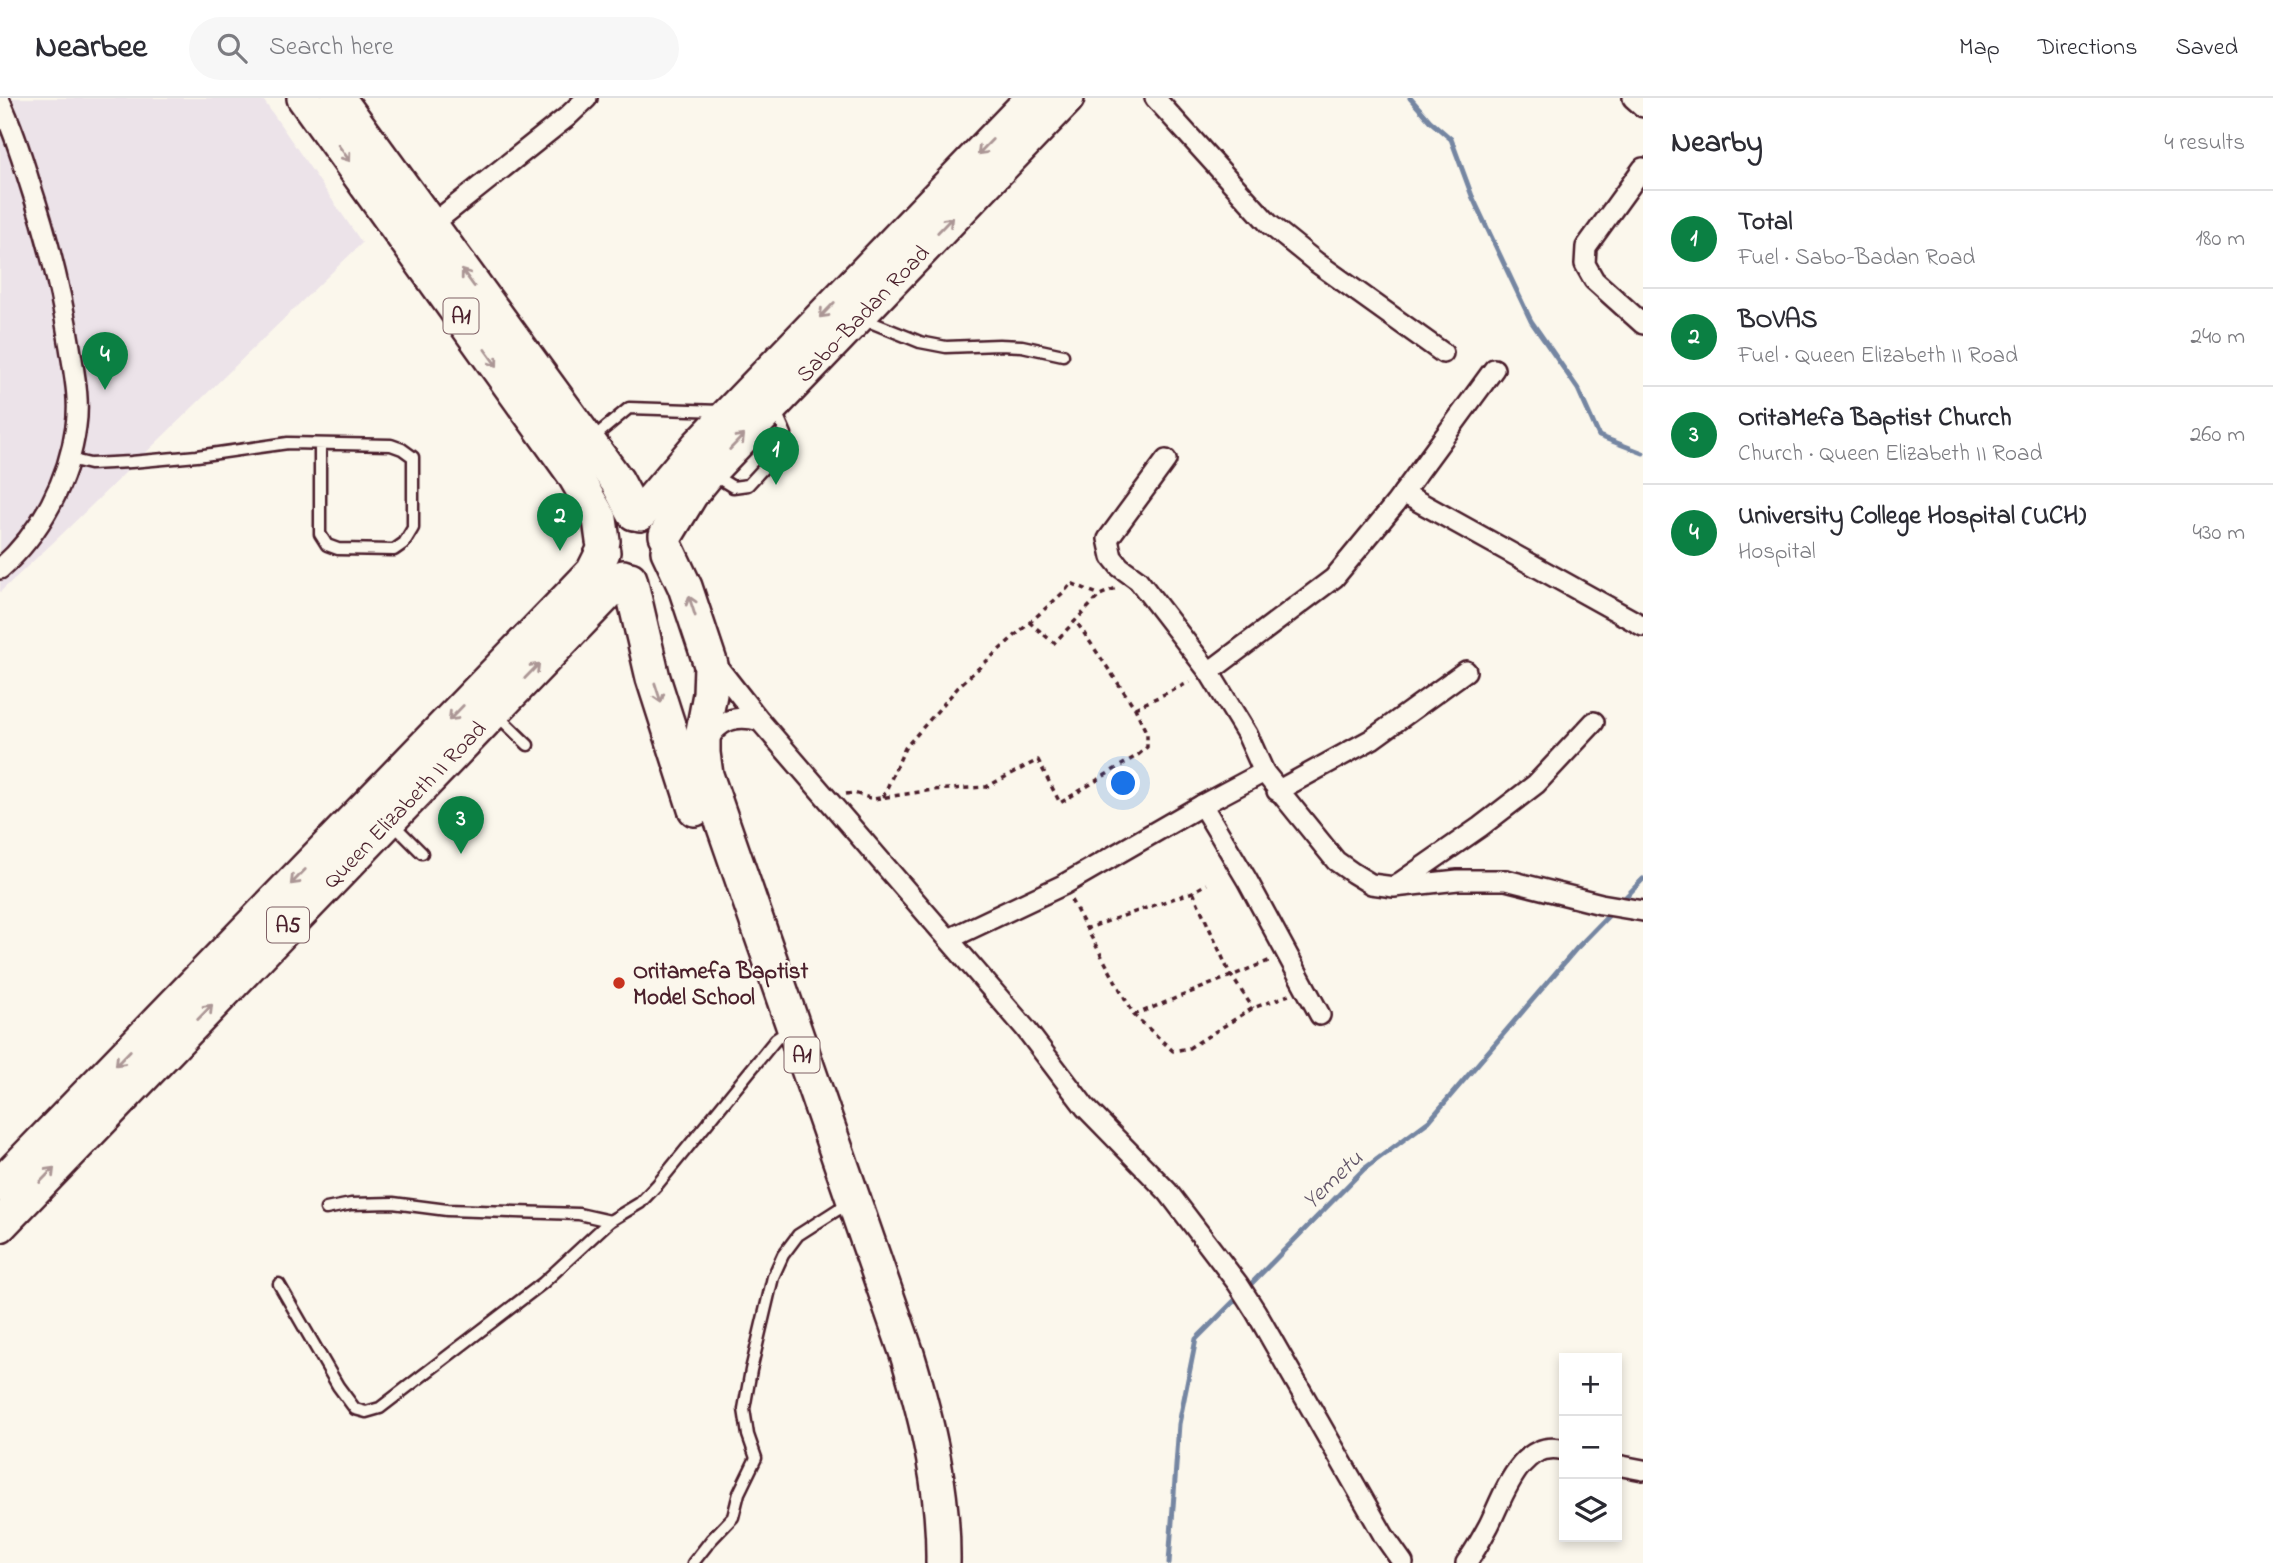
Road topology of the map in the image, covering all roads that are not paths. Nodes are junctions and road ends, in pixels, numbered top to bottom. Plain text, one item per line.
1 (304, 98) edge
2 (338, 98) edge
3 (587, 98) edge
4 (1033, 98) edge
5 (1067, 98) edge
6 (1155, 98) edge
7 (1633, 98) edge
8 (0, 101) edge
9 (1643, 107) edge
10 (6, 128) edge
11 (1643, 168) edge
12 (430, 226) junction
13 (858, 317) junction
14 (1643, 324) edge
15 (1443, 354) dead end
16 (1063, 355) dead end
17 (1494, 369) dead end
18 (731, 411) junction
19 (587, 443) junction
20 (320, 445) junction
21 (69, 459) junction
22 (1166, 460) dead end
23 (1403, 493) junction
24 (637, 514) junction
25 (667, 543) junction
26 (615, 562) junction
27 (0, 569) edge
28 (565, 619) junction
29 (1643, 626) edge
30 (709, 656) junction
31 (1466, 671) dead end
32 (1209, 672) junction
33 (494, 712) junction
34 (760, 721) junction
35 (1594, 722) dead end
36 (528, 745) dead end
37 (703, 753) junction
38 (1264, 772) junction
39 (1277, 790) junction
40 (1202, 805) junction
41 (389, 821) junction
42 (422, 853) dead end
43 (1394, 887) junction
44 (1643, 911) edge
45 (949, 939) junction
46 (1320, 1015) dead end
47 (785, 1034) junction
48 (0, 1185) edge
49 (846, 1207) junction
50 (326, 1209) dead end
51 (610, 1221) junction
52 (0, 1225) edge
53 (279, 1284) dead end
54 (1559, 1449) edge
55 (1622, 1466) edge
56 (1643, 1470) edge
57 (693, 1563) edge
58 (923, 1563) edge
59 (943, 1563) edge
60 (1403, 1563) edge
61 (1466, 1563) edge

1 -> 26 highway, A1
2 - 12 highway, A1
3 - 12 street
4 -> 18 highway, Sabo-Badan Road
13 -> 5 highway, Sabo-Badan Road
6 - 15 street
7 - 9 street
8 - 10 street
10 - 21 street
11 - 14 street
19 -> 12 highway, A1
13 - 16 lane
13 - 25 highway, Sabo-Badan Road
17 - 23 street
18 - 19 lane
18 - 24 highway, Sabo-Badan Road
19 - 24 highway, A1
20 - 20 lane
20 - 21 lane
21 - 27 street
22 - 32 street
23 - 29 street
23 - 32 street
24 - 25 highway
24 - 26 highway
25 - 26 highway
30 -> 25 highway, A1
26 - 28 highway, A5
26 -> 47 highway, A1
33 -> 28 highway, Queen Elizabeth II Road / A5
28 -> 48 highway, Queen Elizabeth II Road / A5
30 - 34 street
30 - 37 highway, A1
31 - 39 street
32 - 38 street
33 - 36 lane
33 - 41 highway, Queen Elizabeth II Road / A5
34 - 37 street
34 - 45 street
35 - 43 street
37 - 47 highway, A1
38 - 39 street
38 - 40 street
39 - 43 street
40 - 45 street
40 - 46 street
41 - 42 lane
52 -> 41 highway, Queen Elizabeth II Road / A5
43 - 44 street
45 - 60 street
47 - 49 highway, A1
47 - 51 lane
49 - 57 lane
49 - 58 highway, A1
49 - 59 highway, A1
50 - 51 lane
51 - 53 lane
54 - 61 street
55 - 56 street

